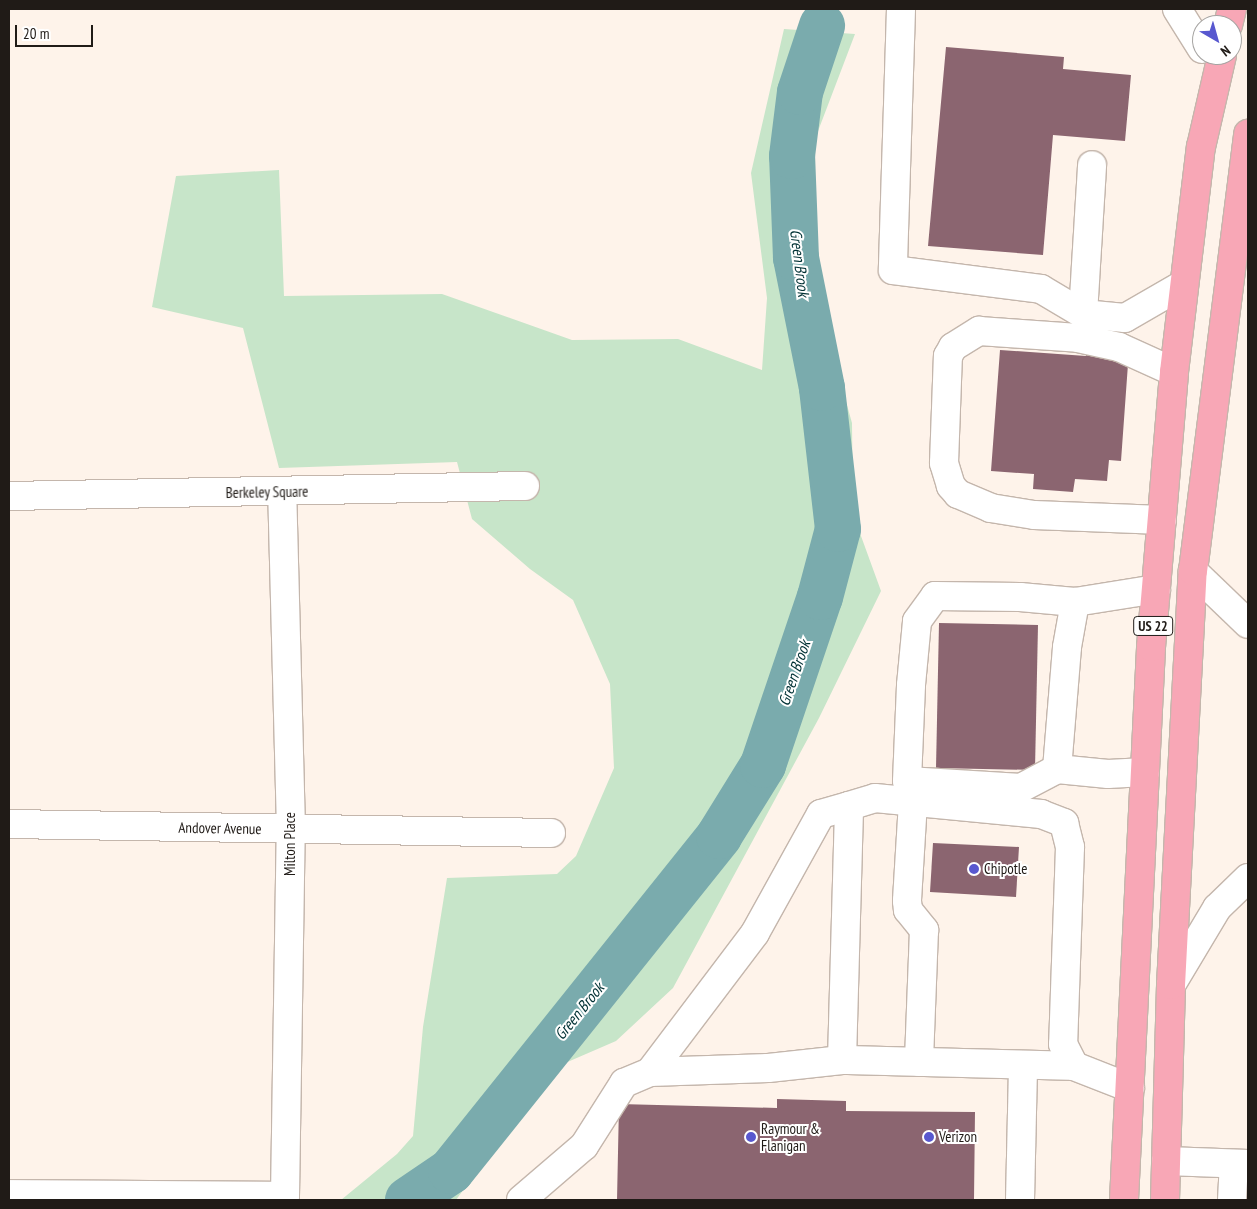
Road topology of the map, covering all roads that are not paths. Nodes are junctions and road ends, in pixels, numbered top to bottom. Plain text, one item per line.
1 (901, 9) edge
2 (1177, 9) edge
3 (1192, 33) edge
4 (1208, 65) edge
5 (1220, 65) edge
6 (1214, 87) junction
7 (1247, 140) edge
8 (1092, 165) dead end
9 (1184, 284) junction
10 (1083, 314) junction
11 (1174, 372) junction
12 (525, 486) dead end
13 (282, 491) junction
14 (9, 496) edge
15 (1162, 520) junction
16 (1193, 570) junction
17 (1156, 589) junction
18 (1075, 602) junction
19 (1248, 624) edge
20 (1057, 769) junction
21 (1145, 772) junction
22 (913, 802) junction
23 (849, 806) junction
24 (9, 824) edge
25 (291, 829) junction
26 (551, 833) dead end
27 (1248, 878) edge
28 (1172, 984) junction
29 (842, 1060) junction
30 (919, 1062) junction
31 (1023, 1065) junction
32 (1074, 1066) junction
33 (650, 1072) junction
34 (1130, 1088) junction
35 (1166, 1161) junction
36 (1241, 1164) edge
37 (9, 1194) edge
38 (521, 1200) edge
39 (1020, 1200) edge
40 (1124, 1200) edge
41 (1165, 1200) edge
42 (1232, 1200) edge

1 - 10 street
2 - 3 street
4 - 6 street
5 - 6 highway, US 22
6 - 9 highway, US 22
7 - 16 highway, US 22
8 - 10 street
9 - 10 street
9 - 11 highway, US 22
11 - 15 highway, US 22
11 - 15 street
12 - 13 street, Berkeley Square
13 - 14 street, Berkeley Square
13 - 25 street, Milton Place
15 - 17 highway, US 22
16 - 19 street
16 - 28 highway, US 22
17 - 18 street
17 - 21 highway, US 22
18 - 20 street
18 - 20 street
20 - 21 street
21 - 34 highway, US 22
22 - 23 street
22 - 30 street
22 - 32 street
23 - 29 street
23 - 33 street
24 - 25 street, Andover Avenue
25 - 26 street, Andover Avenue
25 - 37 street, Milton Place
27 - 28 street
28 - 35 highway, US 22
29 - 30 street
29 - 33 street
30 - 31 street
31 - 32 street
31 - 39 street
32 - 34 street
33 - 38 street
34 - 40 highway, US 22
35 - 36 street
35 - 41 highway, US 22
36 - 42 street

